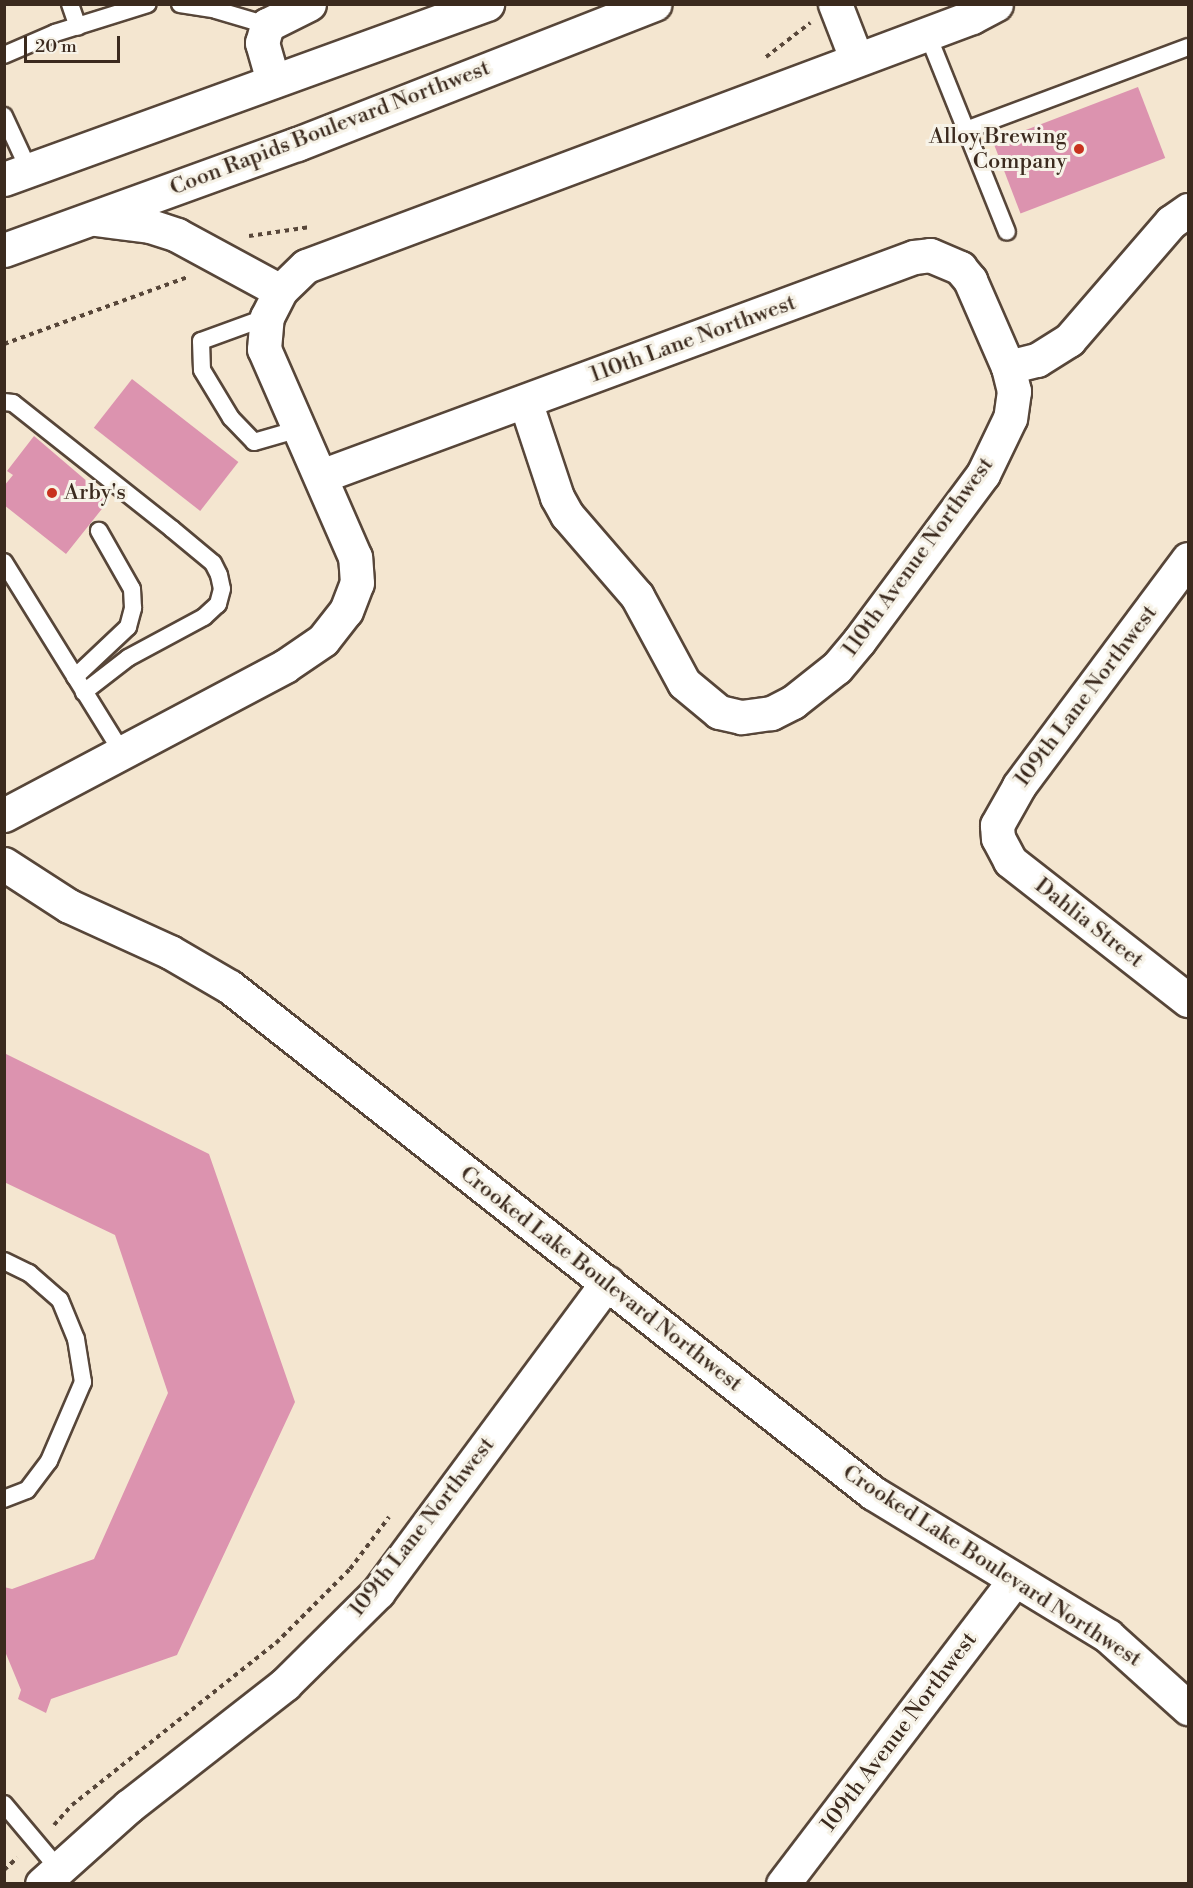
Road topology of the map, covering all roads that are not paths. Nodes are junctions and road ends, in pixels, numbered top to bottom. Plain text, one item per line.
1 (70, 4) edge
2 (148, 4) edge
3 (180, 4) edge
4 (309, 4) edge
5 (487, 4) edge
6 (655, 4) edge
7 (835, 4) edge
8 (996, 4) edge
9 (267, 25) junction
10 (78, 27) junction
11 (927, 33) junction
12 (1188, 47) edge
13 (4, 55) edge
14 (856, 58) junction
15 (273, 81) junction
16 (4, 117) edge
17 (966, 130) junction
18 (17, 175) edge
19 (1188, 210) edge
20 (87, 219) junction
21 (1007, 232) dead end
22 (4, 250) edge
23 (274, 304) junction
24 (1008, 367) junction
25 (525, 401) junction
26 (4, 402) edge
27 (299, 429) junction
28 (321, 476) junction
29 (99, 531) dead end
30 (1188, 559) edge
31 (4, 562) edge
32 (75, 677) junction
33 (84, 692) junction
34 (123, 754) junction
35 (4, 815) edge
36 (998, 838) joint
37 (4, 864) edge
38 (1188, 1000) edge
39 (4, 1261) edge
40 (607, 1282) junction
41 (4, 1499) edge
42 (1014, 1581) junction
43 (1188, 1708) edge
44 (4, 1804) edge
45 (45, 1864) edge
46 (783, 1884) edge

1 - 10 lane
2 - 10 lane
3 - 9 lane
4 - 9 street
5 - 15 street
6 - 20 street, Coon Rapids Boulevard Northwest
7 - 14 street
8 - 11 street
9 - 15 street
10 - 13 lane
11 - 14 street
11 - 17 lane
12 - 17 lane
14 - 23 street
15 - 18 street
16 - 18 lane
17 - 21 lane
19 - 24 street
20 - 22 street, Coon Rapids Boulevard Northwest
20 - 23 street
23 - 27 street
23 - 27 lane
24 - 25 street, 110th Lane Northwest
24 - 25 street, 110th Avenue Northwest
25 - 28 street, 110th Lane Northwest
26 - 33 lane
27 - 28 street
28 - 34 street
29 - 32 lane
30 - 36 street, 109th Lane Northwest
31 - 32 lane
32 - 33 lane
33 - 34 lane
34 - 35 street
36 - 38 street, Dahlia Street
37 - 40 street, Crooked Lake Boulevard Northwest
39 - 41 lane
40 - 42 street, Crooked Lake Boulevard Northwest
40 - 45 street, 109th Lane Northwest
42 - 43 street, Crooked Lake Boulevard Northwest
42 - 46 street, 109th Avenue Northwest
44 - 45 lane

